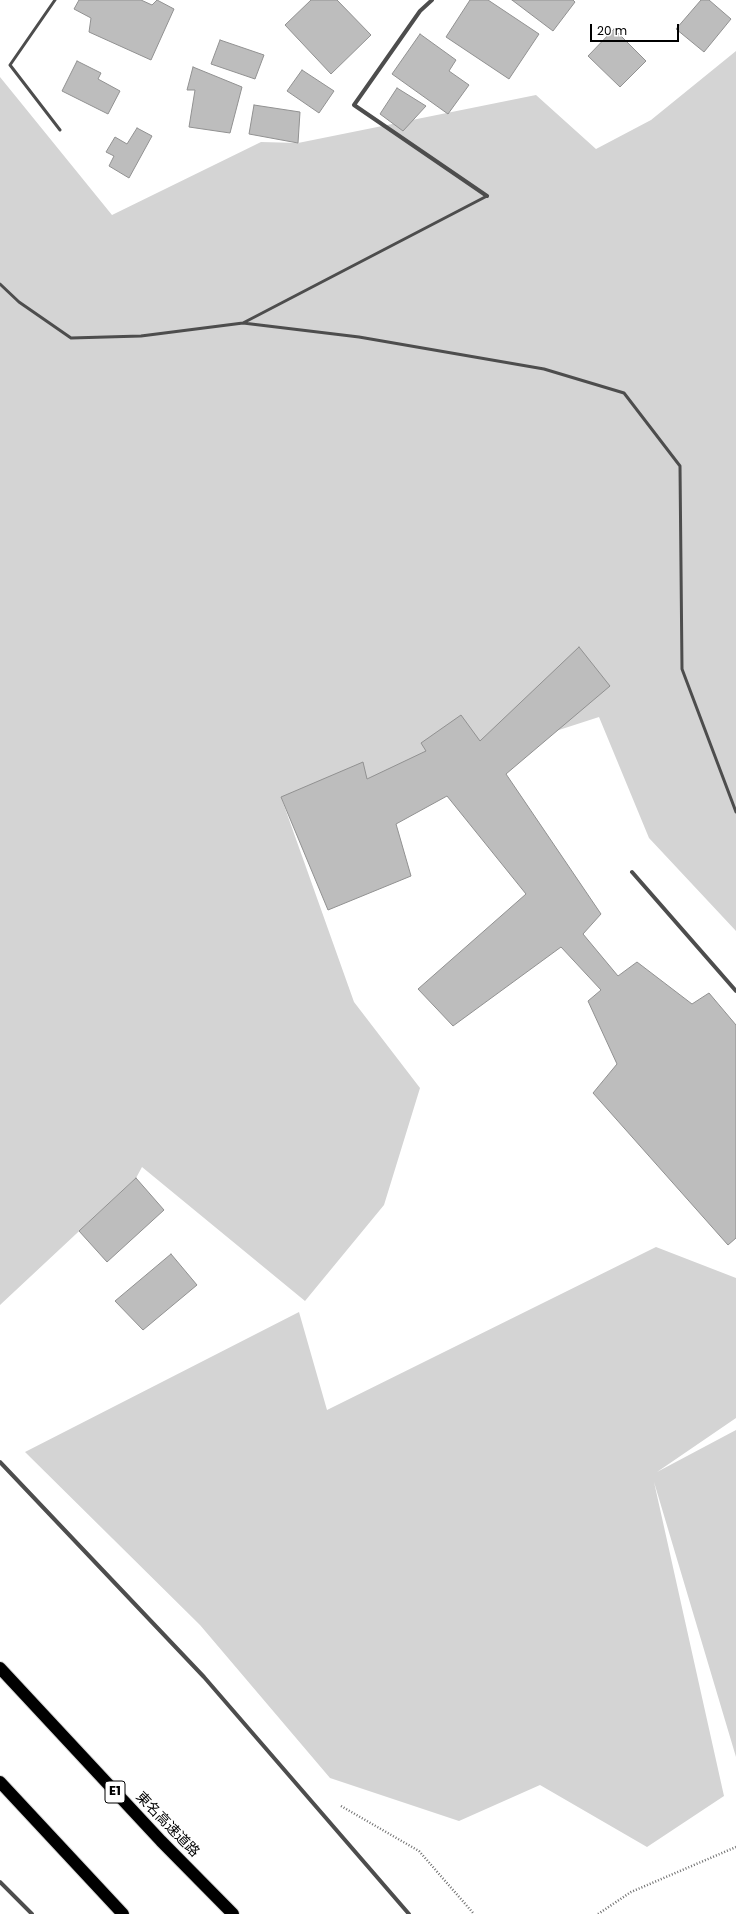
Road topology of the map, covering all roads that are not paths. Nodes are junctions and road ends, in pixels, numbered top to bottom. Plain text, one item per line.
1 (55, 0) edge
2 (432, 0) edge
3 (60, 130) dead end
4 (487, 196) joint
5 (0, 284) edge
6 (243, 323) junction
7 (736, 812) edge
8 (632, 872) dead end
9 (736, 991) edge
10 (0, 1462) edge
11 (0, 1668) edge
12 (0, 1782) edge
13 (0, 1882) edge
14 (32, 1914) edge
15 (123, 1914) edge
16 (233, 1914) edge
17 (409, 1914) edge

1 - 3 lane
2 - 4 street
4 - 6 lane
5 - 6 lane
6 - 7 lane
8 - 9 street
10 - 17 street
11 - 16 highway, 東名高速道路 / E1
12 - 15 highway
13 - 14 street

